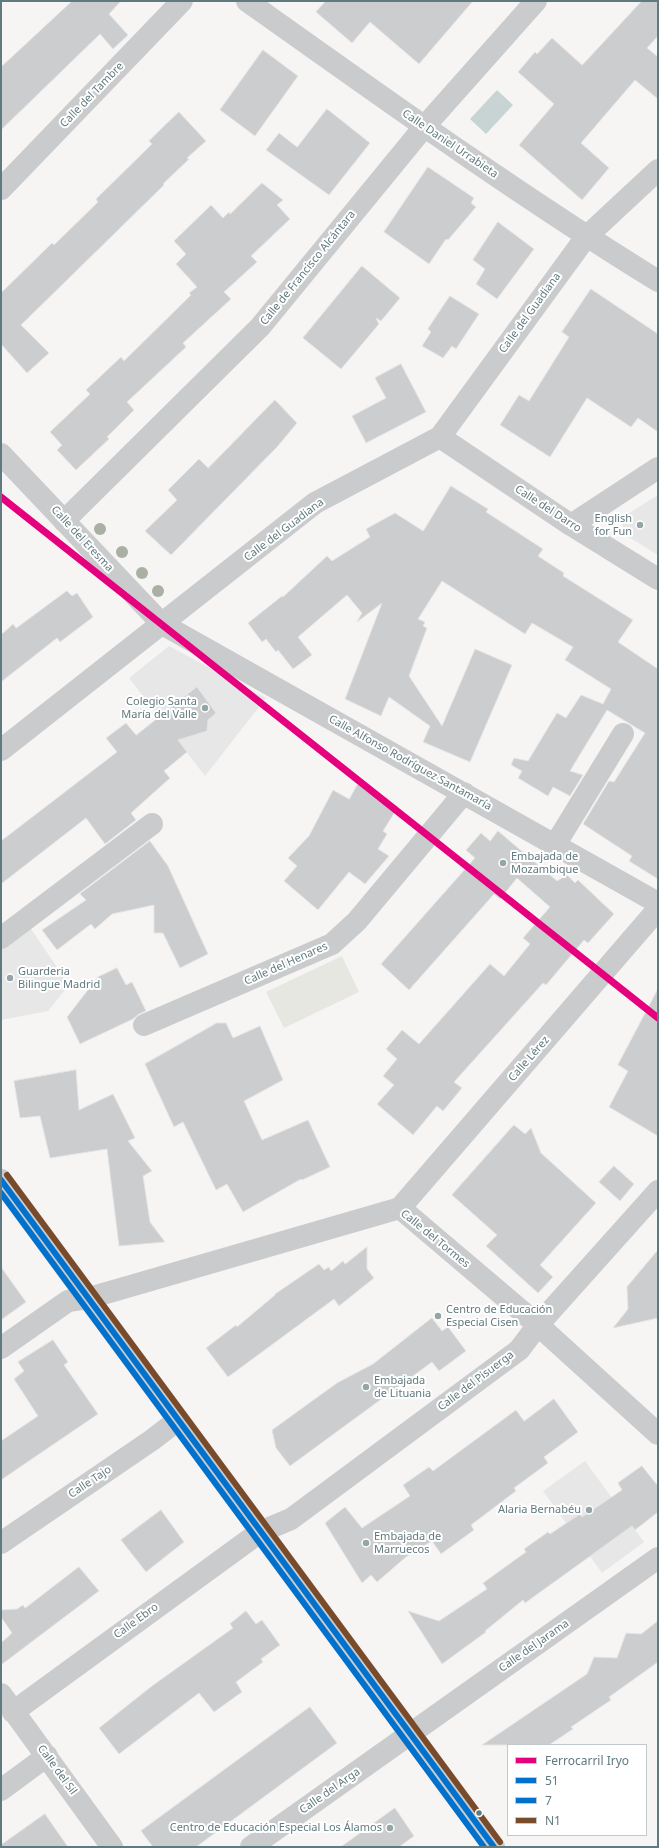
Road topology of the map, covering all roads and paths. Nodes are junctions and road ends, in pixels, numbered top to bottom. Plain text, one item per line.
1 (182, 1) edge
2 (247, 1) edge
3 (536, 1) edge
4 (424, 126) junction
5 (658, 170) edge
6 (1, 189) edge
7 (586, 236) junction
8 (658, 281) edge
9 (440, 437) junction
10 (1, 454) edge
11 (658, 468) edge
12 (64, 521) junction
13 (571, 525) junction
14 (658, 579) edge
15 (162, 624) junction
16 (623, 734) dead end
17 (1, 750) edge
18 (464, 793) junction
19 (152, 824) dead end
20 (555, 845) junction
21 (658, 903) edge
22 (658, 909) edge
23 (1, 938) edge
24 (144, 1025) dead end
25 (1, 1180) edge
26 (658, 1191) edge
27 (400, 1208) junction
28 (89, 1298) junction
29 (538, 1325) junction
30 (1, 1348) edge
31 (178, 1420) junction
32 (658, 1434) edge
33 (260, 1532) junction
34 (1, 1543) edge
35 (658, 1558) edge
36 (7, 1703) edge
37 (410, 1734) junction
38 (47, 1756) junction
39 (1, 1790) edge
40 (112, 1847) edge
41 (251, 1847) edge
42 (494, 1847) edge

1 - 6 street, Calle del Tambre
2 - 4 street, Calle Daniel Urrabieta
3 - 4 street, Calle de Francisco Alcántara
4 - 7 street, Calle Daniel Urrabieta
4 - 12 street, Calle de Francisco Alcántara
5 - 7 street, Calle del Guadiana
7 - 8 street, Calle Daniel Urrabieta
7 - 9 street, Calle del Guadiana
9 - 13 street, Calle del Darro
9 - 15 street, Calle del Guadiana
10 - 12 street, Calle del Eresma
11 - 13 street
12 - 15 street, Calle del Eresma
13 - 14 street, Calle del Darro
15 - 17 street, Calle del Guadiana
15 - 18 street, Calle Alfonso Rodríguez Santamaría
16 - 20 street
18 - 20 street, Calle Alfonso Rodríguez Santamaría
18 - 24 street, Calle del Henares
19 - 23 street
20 - 21 street, Calle Alfonso Rodríguez Santamaría
22 - 27 street, Calle Lérez
25 - 28 street
26 - 29 street, Calle del Pisuerga
27 - 28 street, Calle del Tormes
27 - 29 street, Calle del Tormes
28 - 30 street, Calle del Tormes
28 - 31 street
29 - 32 street, Calle del Tormes
29 - 33 street, Calle del Pisuerga
31 - 33 street
31 - 34 street, Calle Tajo
33 - 36 street, Calle Ebro
33 - 37 street
35 - 37 street, Calle del Jarama
36 - 38 street, Calle del Sil
37 - 41 street, Calle del Arga
37 - 42 street
38 - 39 street
38 - 40 street, Calle del Sil

